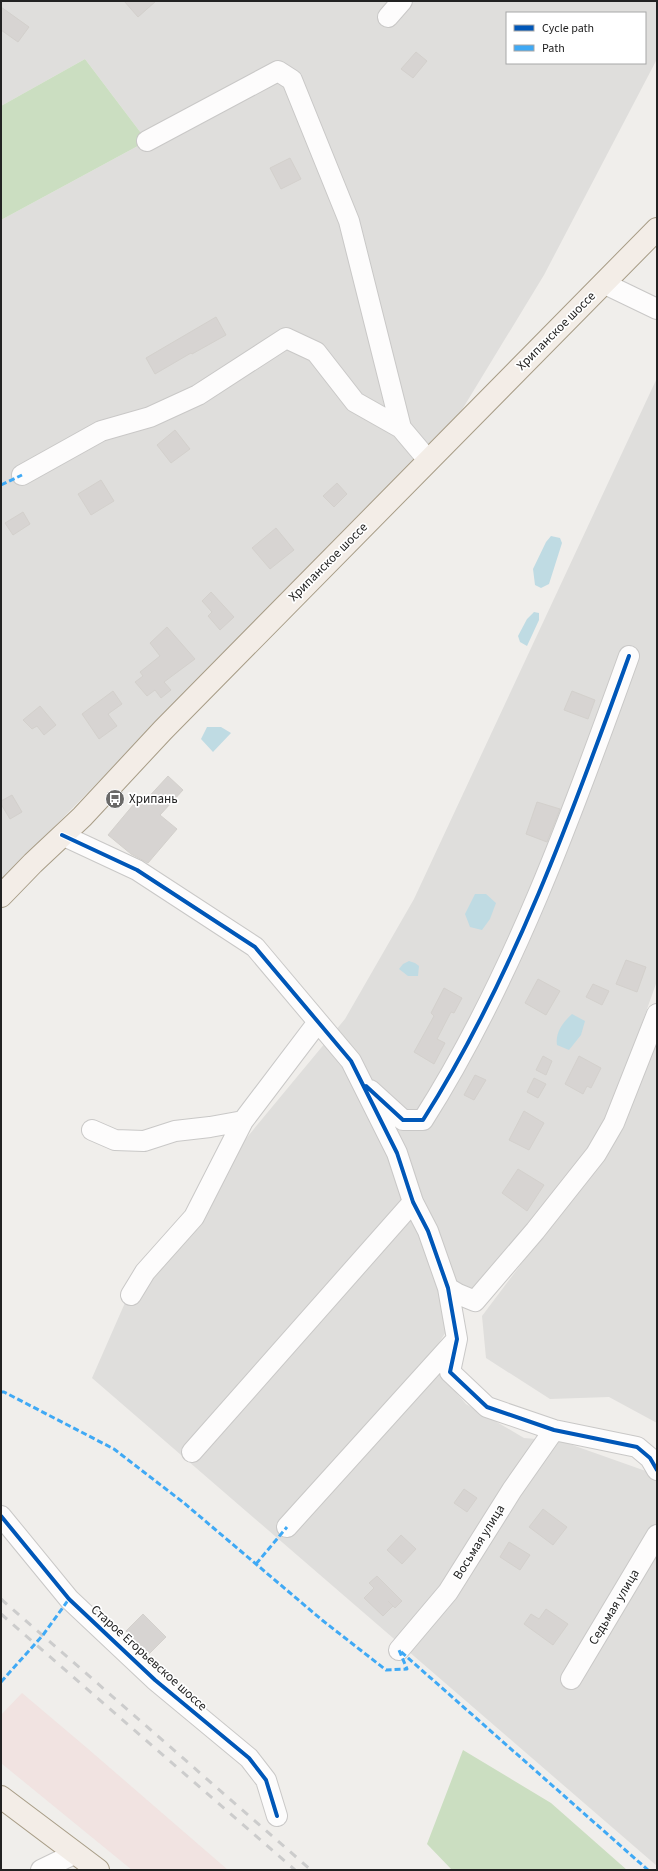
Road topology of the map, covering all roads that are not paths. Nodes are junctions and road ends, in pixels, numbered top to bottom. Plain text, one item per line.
1 (402, 1) edge
2 (388, 17) dead end
3 (147, 141) dead end
4 (657, 229) edge
5 (603, 283) junction
6 (657, 309) edge
7 (401, 428) junction
8 (428, 460) junction
9 (22, 475) dead end
10 (629, 656) dead end
11 (62, 835) junction
12 (1, 896) edge
13 (657, 1014) edge
14 (318, 1022) junction
15 (361, 1082) junction
16 (243, 1121) junction
17 (92, 1130) dead end
18 (413, 1202) junction
19 (448, 1288) junction
20 (131, 1295) dead end
21 (457, 1339) junction
22 (554, 1430) junction
23 (192, 1452) dead end
24 (655, 1462) edge
25 (1, 1516) edge
26 (287, 1527) dead end
27 (657, 1535) edge
28 (399, 1650) dead end
29 (571, 1679) dead end
30 (1, 1797) edge
31 (277, 1816) dead end
32 (76, 1853) junction
33 (41, 1870) edge
34 (98, 1870) edge

1 - 2 street
3 - 7 street
4 - 5 main road, Хрипанское шоссе
5 - 6 street
5 - 8 main road, Хрипанское шоссе
7 - 8 street
7 - 9 street
8 - 11 main road, Хрипанское шоссе
10 - 15 street
11 - 12 main road, Хрипанское шоссе
11 - 14 street
13 - 19 street
14 - 15 street
14 - 16 street
15 - 18 street
16 - 17 street
16 - 20 street
18 - 19 street
18 - 23 street
19 - 21 street
21 - 22 street
21 - 26 street
22 - 24 street
22 - 28 street, Восьмая улица
25 - 31 street, Старое Егорьевское шоссе
27 - 29 street, Седьмая улица
30 - 32 main road
32 - 33 street
32 - 34 main road

